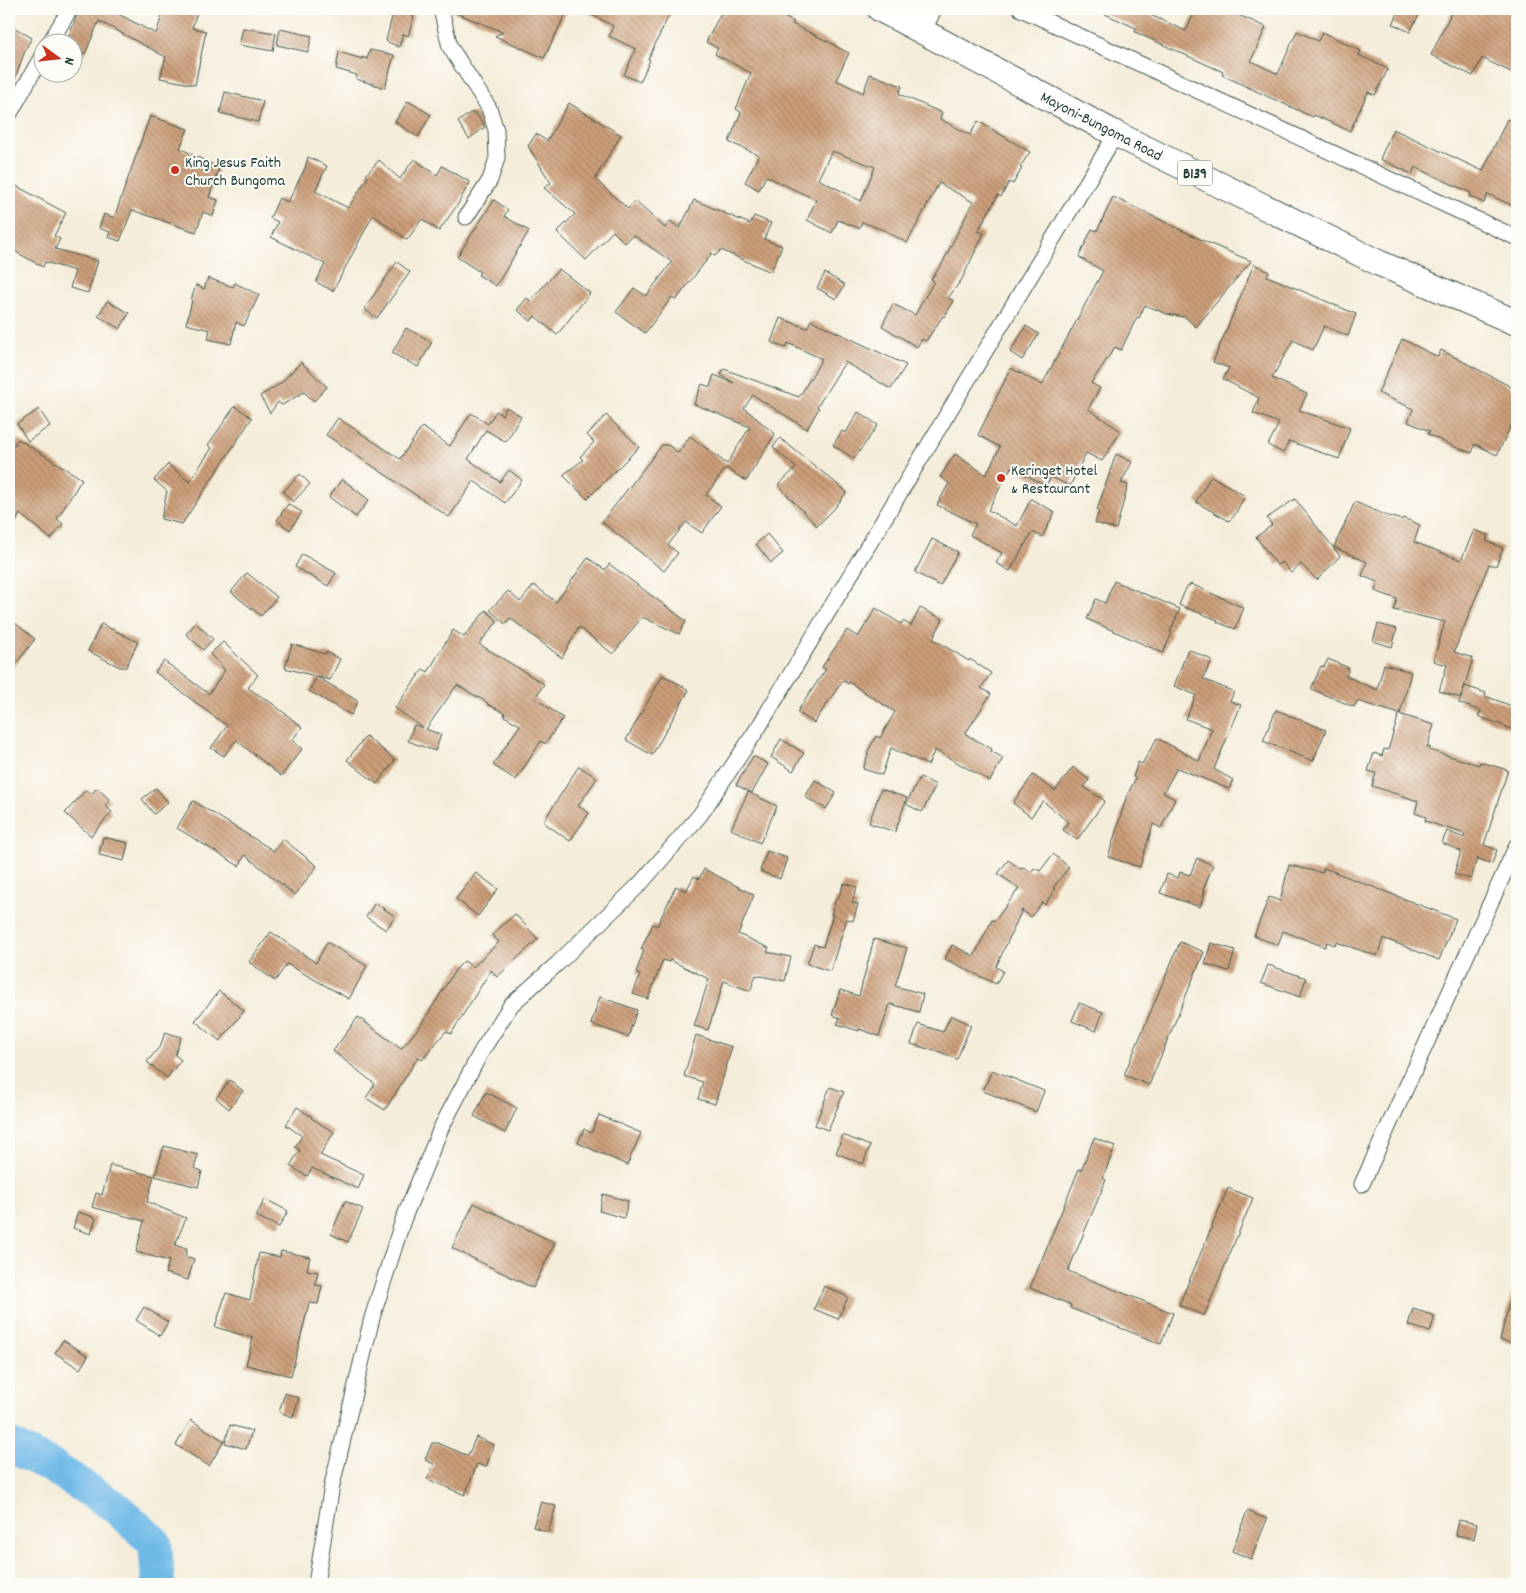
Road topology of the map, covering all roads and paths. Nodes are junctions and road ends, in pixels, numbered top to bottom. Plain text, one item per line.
1 (70, 9) edge
2 (442, 9) edge
3 (880, 9) edge
4 (932, 9) edge
5 (1021, 9) edge
6 (922, 31) junction
7 (56, 32) edge
8 (32, 74) edge
9 (9, 115) edge
10 (1116, 134) junction
11 (466, 218) dead end
12 (1517, 238) edge
13 (1517, 323) edge
14 (1517, 846) edge
15 (1362, 1184) dead end
16 (316, 1584) edge

1 - 7 street
2 - 11 street
3 - 6 main road, Mayoni-Bungoma Road / B139
4 - 6 street
5 - 12 street
6 - 10 main road, Mayoni-Bungoma Road / B139
8 - 9 street
10 - 13 main road, Mayoni-Bungoma Road / B139
10 - 16 street
14 - 15 street

